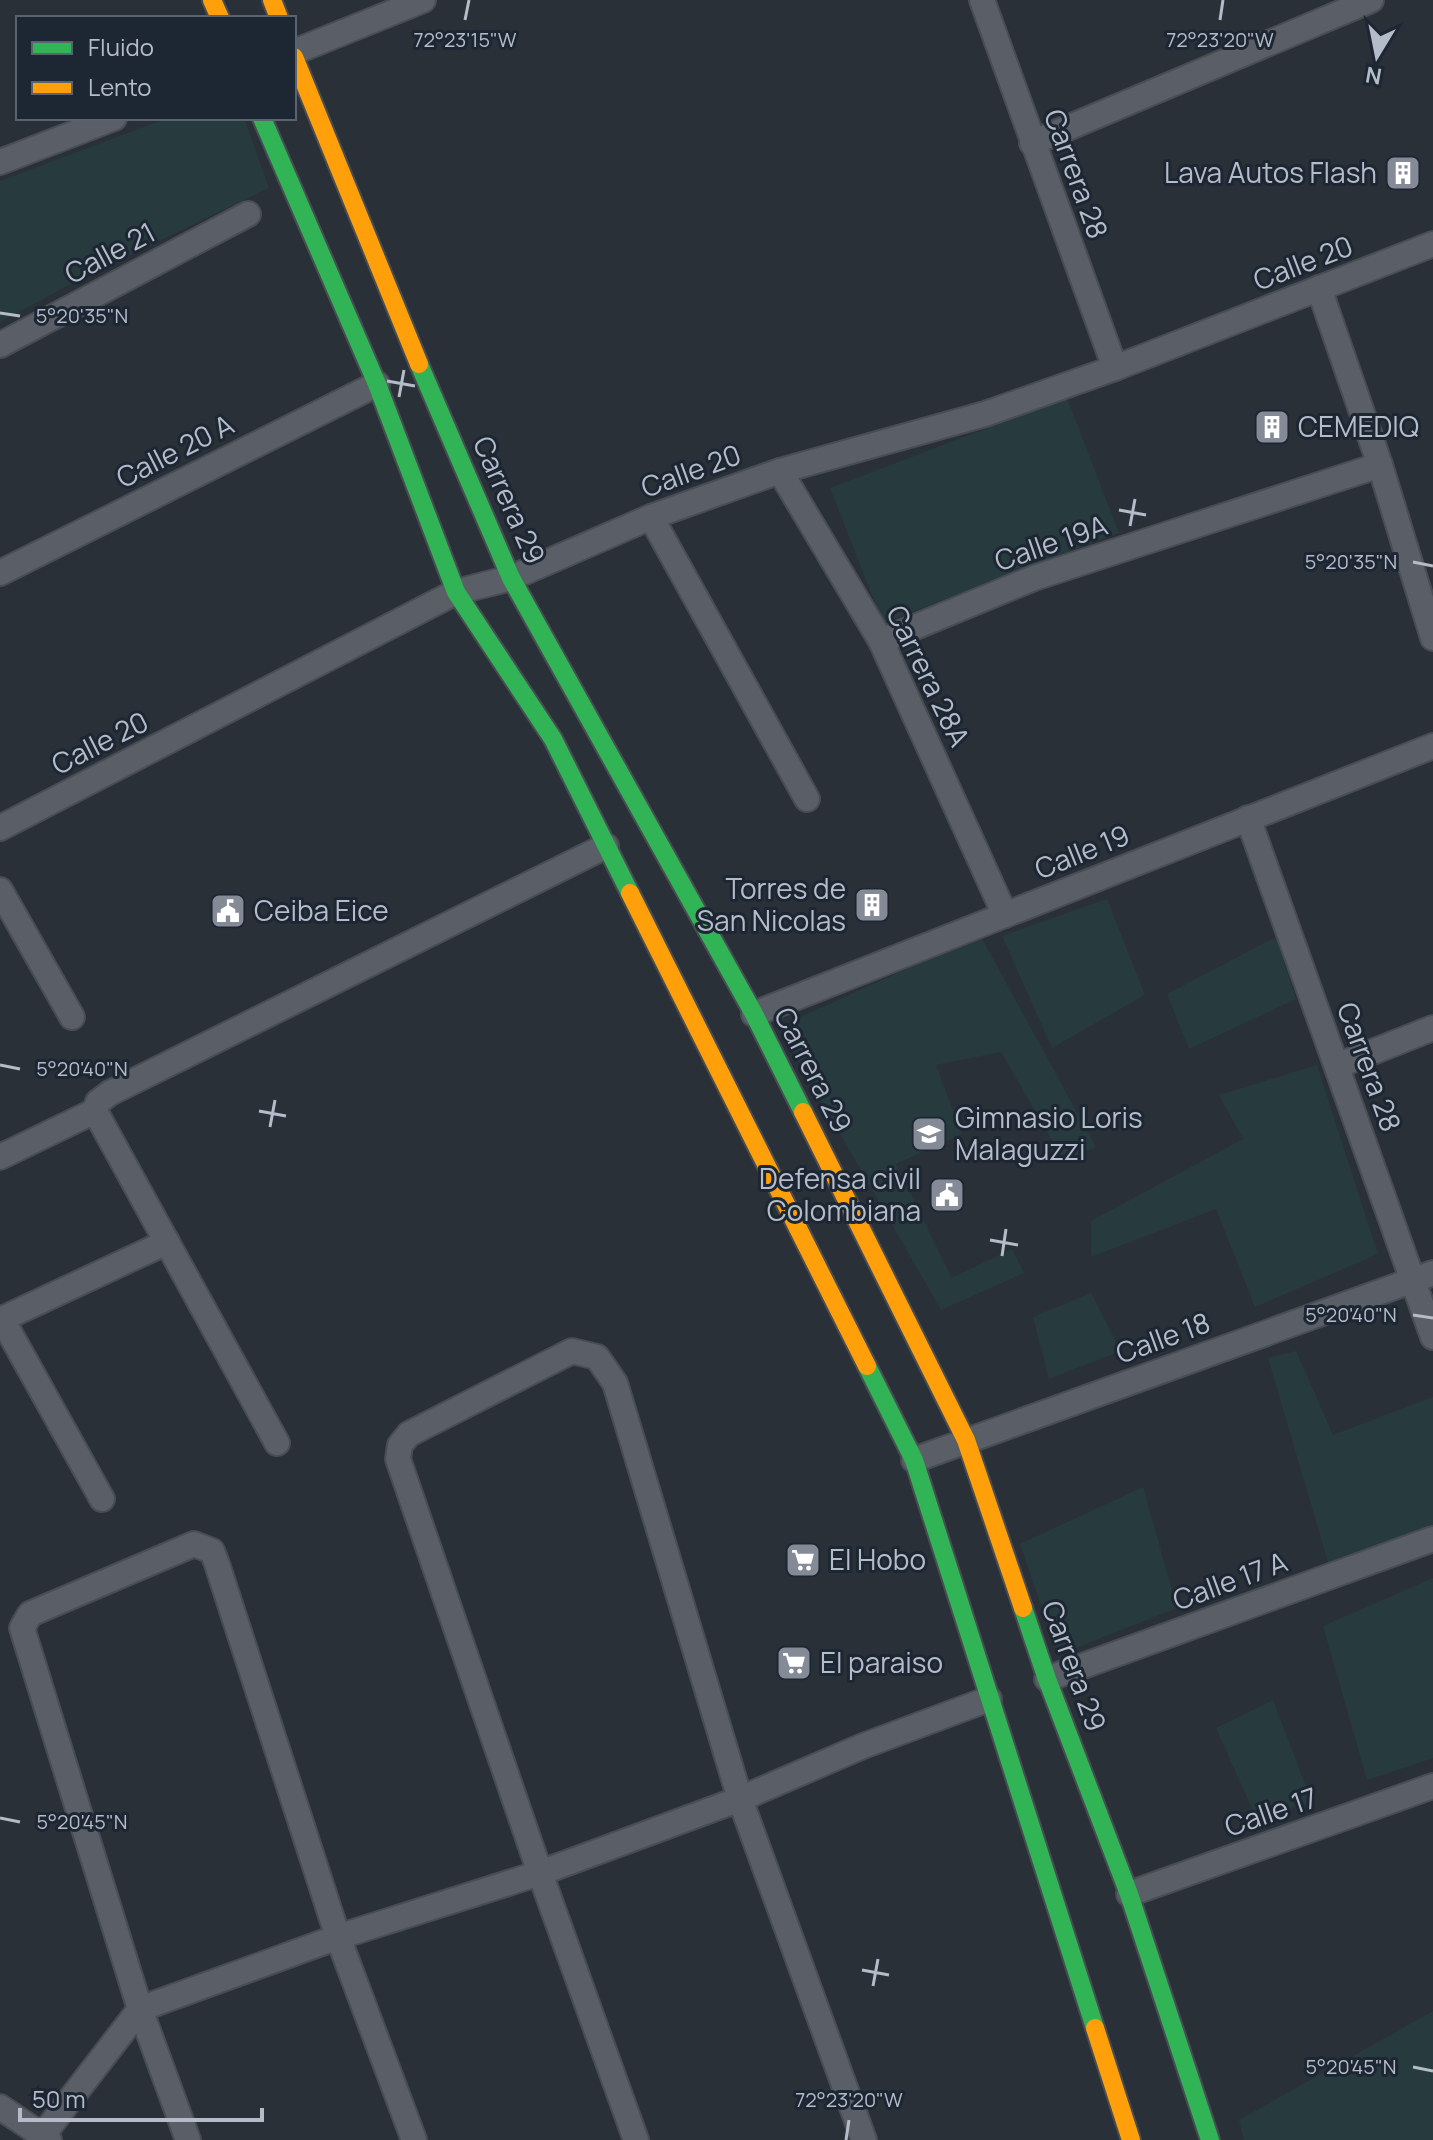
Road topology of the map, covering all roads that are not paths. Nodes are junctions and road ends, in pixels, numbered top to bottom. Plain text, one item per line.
1 (423, 0) edge
2 (982, 0) edge
3 (1371, 0) edge
4 (296, 53) edge
5 (296, 59) edge
6 (109, 120) edge
7 (263, 120) edge
8 (1032, 143) junction
9 (0, 162) edge
10 (248, 214) dead end
11 (1433, 244) edge
12 (1319, 288) junction
13 (0, 345) edge
14 (1115, 368) junction
15 (377, 384) junction
16 (1380, 465) junction
17 (780, 471) junction
18 (651, 517) junction
19 (0, 573) edge
20 (511, 578) junction
21 (456, 592) junction
22 (1433, 638) edge
23 (881, 641) junction
24 (1433, 746) edge
25 (807, 799) dead end
26 (1248, 818) junction
27 (0, 828) edge
28 (606, 846) junction
29 (0, 890) edge
30 (1005, 915) junction
31 (754, 1014) junction
32 (72, 1017) dead end
33 (1433, 1028) edge
34 (1337, 1066) junction
35 (95, 1111) junction
36 (0, 1157) edge
37 (167, 1242) junction
38 (1423, 1276) edge
39 (1, 1320) edge
40 (1433, 1337) edge
41 (966, 1440) junction
42 (277, 1443) dead end
43 (914, 1460) junction
44 (102, 1499) dead end
45 (1433, 1539) edge
46 (1047, 1679) junction
47 (989, 1699) junction
48 (1433, 1786) edge
49 (740, 1799) junction
50 (540, 1873) junction
51 (1129, 1894) junction
52 (338, 1937) junction
53 (140, 2009) junction
54 (0, 2107) edge
55 (44, 2138) edge
56 (188, 2140) edge
57 (414, 2140) edge
58 (636, 2140) edge
59 (864, 2140) edge
60 (1131, 2140) edge
61 (1210, 2140) edge

1 - 4 street
2 - 8 street, Carrera 28
3 - 8 street
5 - 20 main road, Carrera 29
6 - 9 street
7 - 15 main road
8 - 14 street, Carrera 28
10 - 13 street, Calle 21
11 - 12 street, Calle 20
12 - 14 street, Calle 20
12 - 16 street
14 - 17 street, Calle 20
15 - 19 street, Calle 20 A
15 - 21 main road
16 - 22 street
16 - 23 street, Calle 19A
17 - 18 street, Calle 20
17 - 23 street, Carrera 28A
18 - 20 street, Calle 20
18 - 25 street
20 - 21 street, Calle 20
20 - 31 main road, Carrera 29
21 - 27 street, Calle 20
21 - 28 main road
23 - 30 street, Carrera 28A
24 - 26 street, Calle 19
26 - 30 street, Calle 19
26 - 34 street, Carrera 28
28 - 35 street
28 - 43 main road
29 - 32 street
30 - 31 street, Calle 19
31 - 41 main road, Carrera 29
33 - 34 street
34 - 38 street, Carrera 28
35 - 36 street
35 - 37 street
37 - 39 street
37 - 42 street
38 - 40 street, Carrera 28
38 - 41 street, Calle 18
39 - 44 street
41 - 43 street, Calle 18
41 - 46 main road, Carrera 29
43 - 47 main road
45 - 46 street, Calle 17 A
46 - 51 main road, Carrera 29
47 - 49 street
47 - 60 main road
48 - 51 street, Calle 17
49 - 50 street
49 - 50 street
49 - 59 street
50 - 52 street
50 - 58 street
51 - 61 main road, Carrera 29
52 - 53 street
52 - 53 street
52 - 57 street
53 - 55 street
53 - 56 street
54 - 55 street

